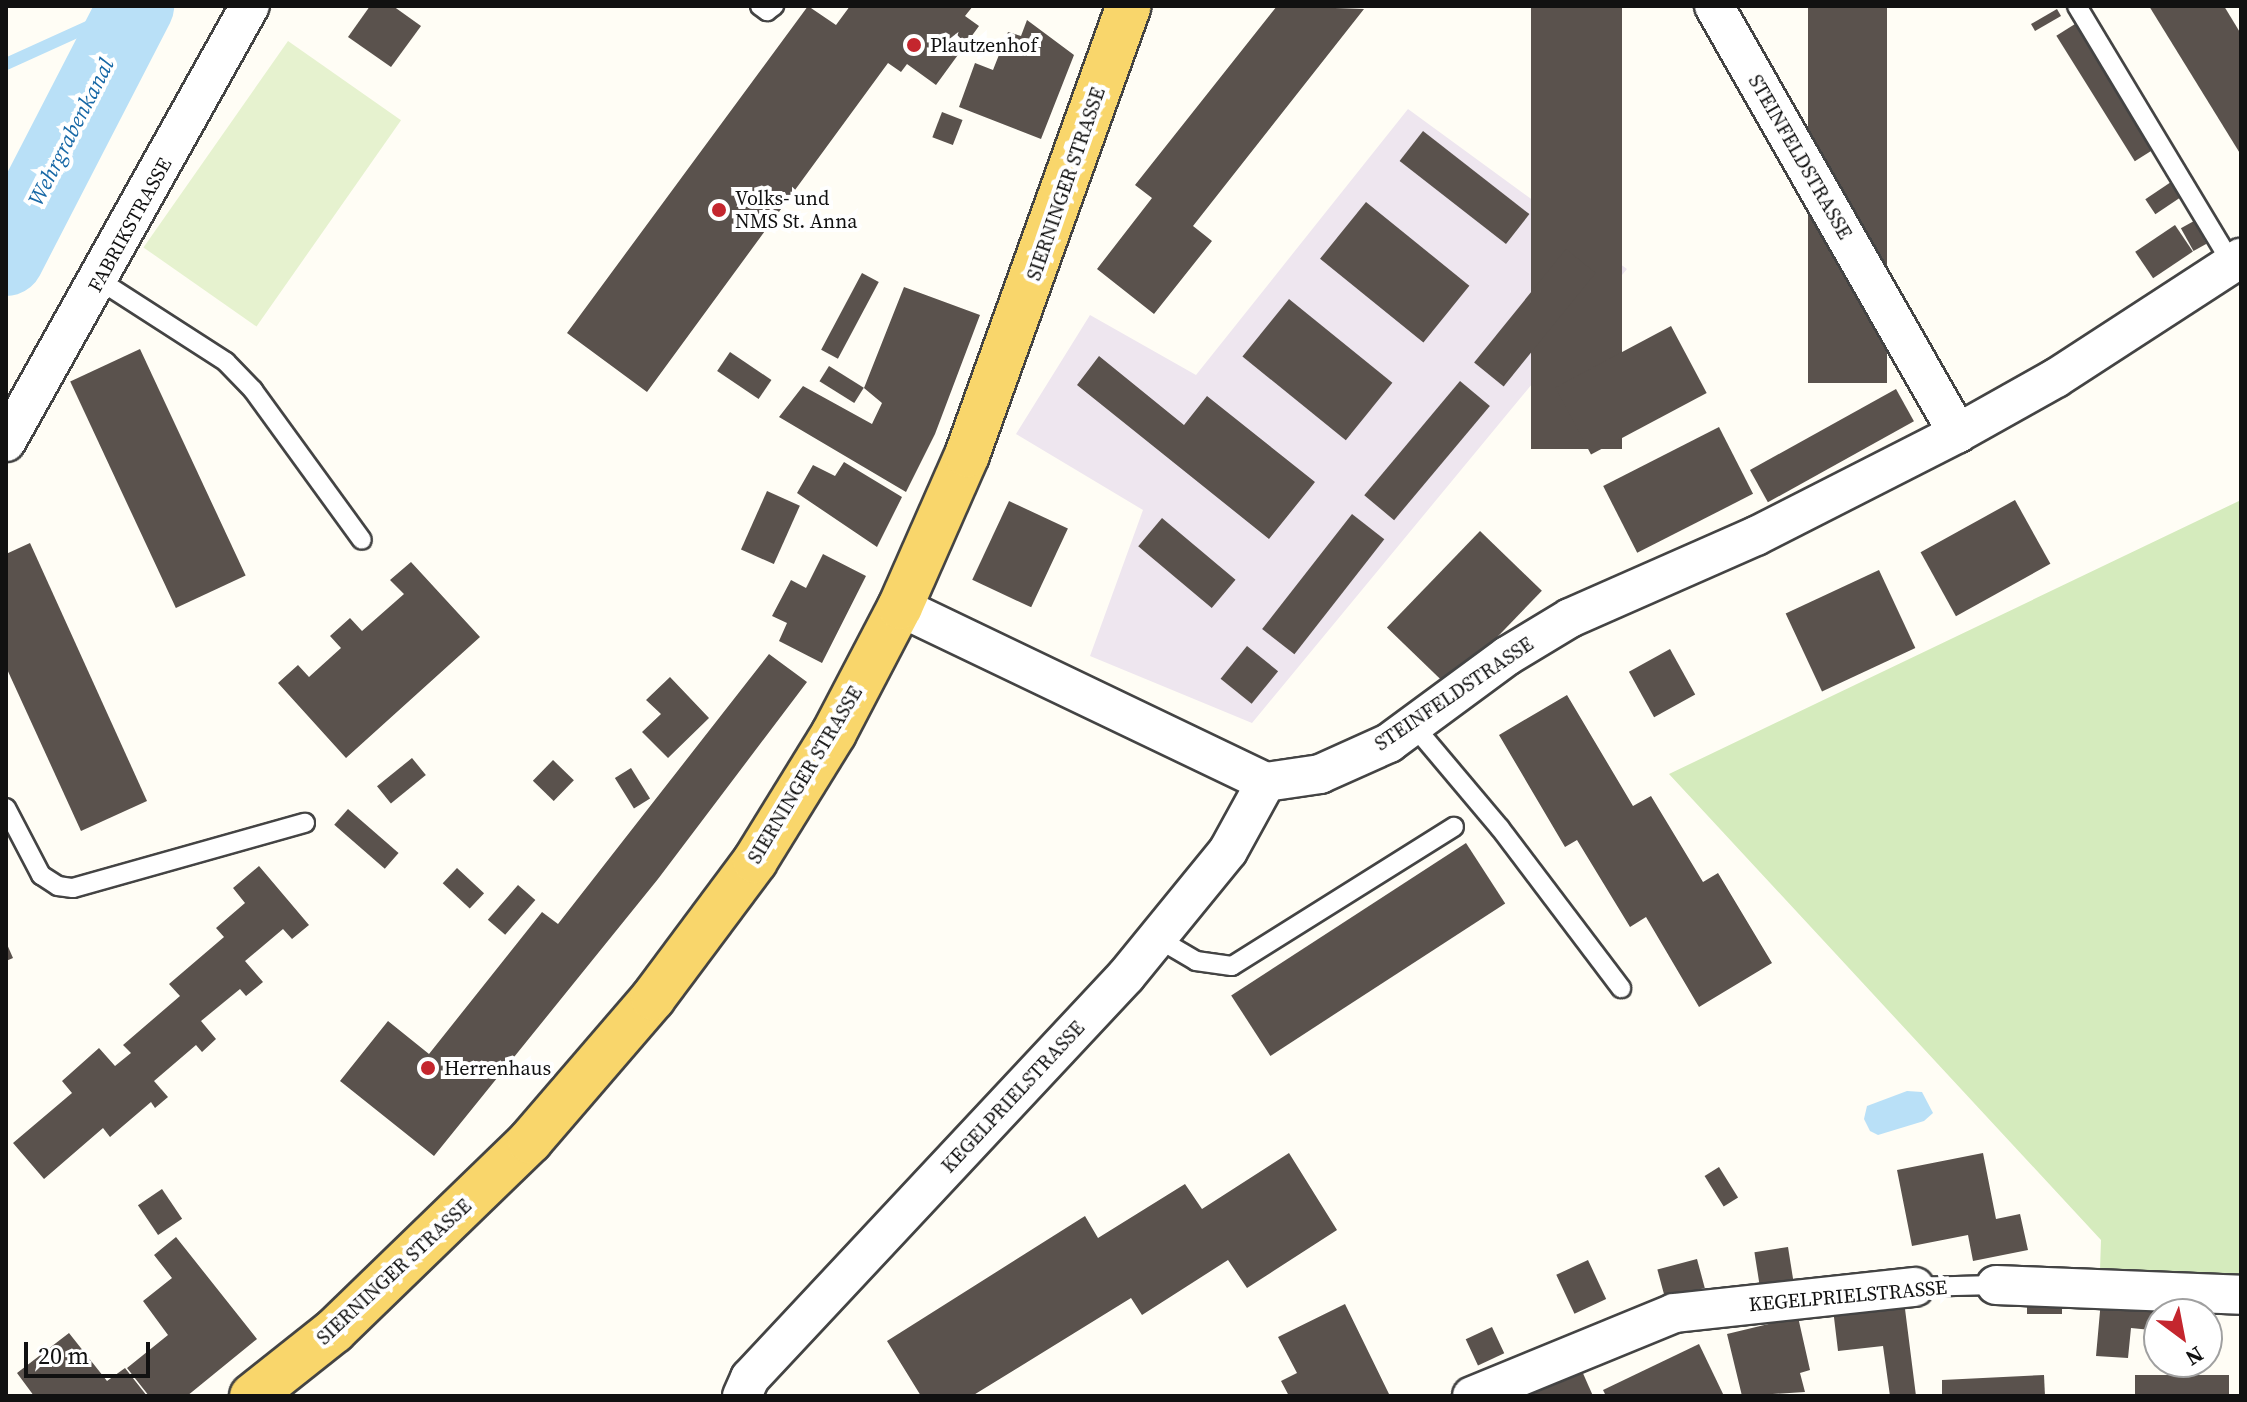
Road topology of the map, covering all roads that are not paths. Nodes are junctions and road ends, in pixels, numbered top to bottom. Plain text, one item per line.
1 (250, 6) edge
2 (760, 6) edge
3 (774, 6) edge
4 (1129, 6) edge
5 (1714, 6) edge
6 (2077, 6) edge
7 (2237, 261) edge
8 (99, 280) junction
9 (1958, 433) junction
10 (6, 442) edge
11 (362, 540) dead end
12 (900, 607) junction
13 (1414, 726) junction
14 (1266, 782) junction
15 (6, 808) edge
16 (305, 823) dead end
17 (1454, 827) dead end
18 (1157, 938) junction
19 (1621, 988) dead end
20 (1996, 1285) joint
21 (1915, 1287) joint
22 (2241, 1295) edge
23 (252, 1396) edge
24 (742, 1396) edge
25 (1472, 1396) edge

1 - 8 street, FABRIKSTRASSE
2 - 3 lane
4 - 12 main road, SIERNINGER STRASSE
5 - 9 street, STEINFELDSTRASSE
6 - 7 lane
7 - 9 street, STEINFELDSTRASSE
8 - 10 street, FABRIKSTRASSE
8 - 11 lane
9 - 13 street, STEINFELDSTRASSE
12 - 14 street
12 - 23 main road, SIERNINGER STRASSE
13 - 14 street, STEINFELDSTRASSE
13 - 19 lane
14 - 18 street, KEGELPRIELSTRASSE
15 - 16 lane
17 - 18 lane
18 - 24 street, KEGELPRIELSTRASSE
20 - 21 lane, KEGELPRIELSTRASSE
20 - 22 street, KEGELPRIELSTRASSE
21 - 25 street, KEGELPRIELSTRASSE

